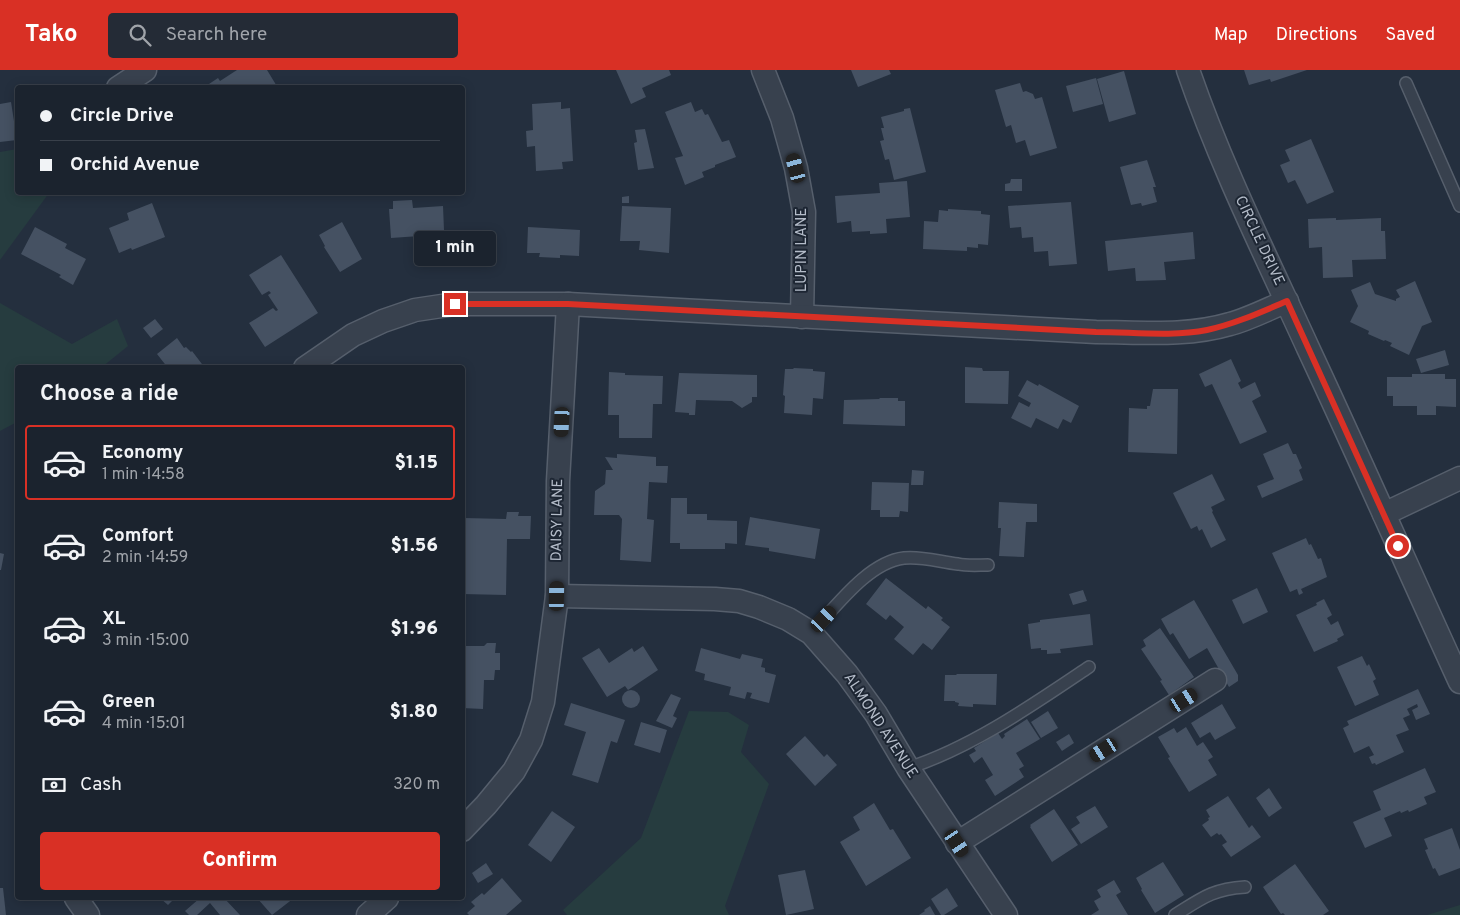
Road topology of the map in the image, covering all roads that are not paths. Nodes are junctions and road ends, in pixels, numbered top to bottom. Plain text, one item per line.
1 (145, 70) edge
2 (763, 70) edge
3 (1188, 70) edge
4 (1406, 83) dead end
5 (122, 85) edge
6 (1460, 206) edge
7 (1287, 301) junction
8 (568, 304) junction
9 (802, 317) junction
10 (309, 365) edge
11 (1460, 478) edge
12 (1384, 514) junction
13 (988, 565) dead end
14 (557, 596) junction
15 (811, 633) junction
16 (1089, 667) dead end
17 (1215, 680) dead end
18 (1460, 682) edge
19 (908, 768) junction
20 (465, 827) edge
21 (957, 843) junction
22 (1245, 887) dead end
23 (77, 900) edge
24 (385, 900) edge
25 (88, 915) edge
26 (368, 915) edge
27 (1006, 915) edge
28 (1176, 915) edge

1 - 5 street
2 - 9 street, LUPIN LANE
3 - 7 street, CIRCLE DRIVE
4 - 6 lane
7 - 9 street
7 - 12 street, CIRCLE DRIVE
8 - 9 street
8 - 10 street
8 - 14 street, DAISY LANE
11 - 12 street
12 - 18 street, CIRCLE DRIVE
13 - 15 lane
14 - 15 street, ALMOND AVENUE
14 - 20 street, DAISY LANE
15 - 19 street, ALMOND AVENUE
16 - 19 lane
17 - 21 street
19 - 21 street, ALMOND AVENUE
21 - 27 street, ALMOND AVENUE
22 - 28 lane
23 - 25 street
24 - 26 street

